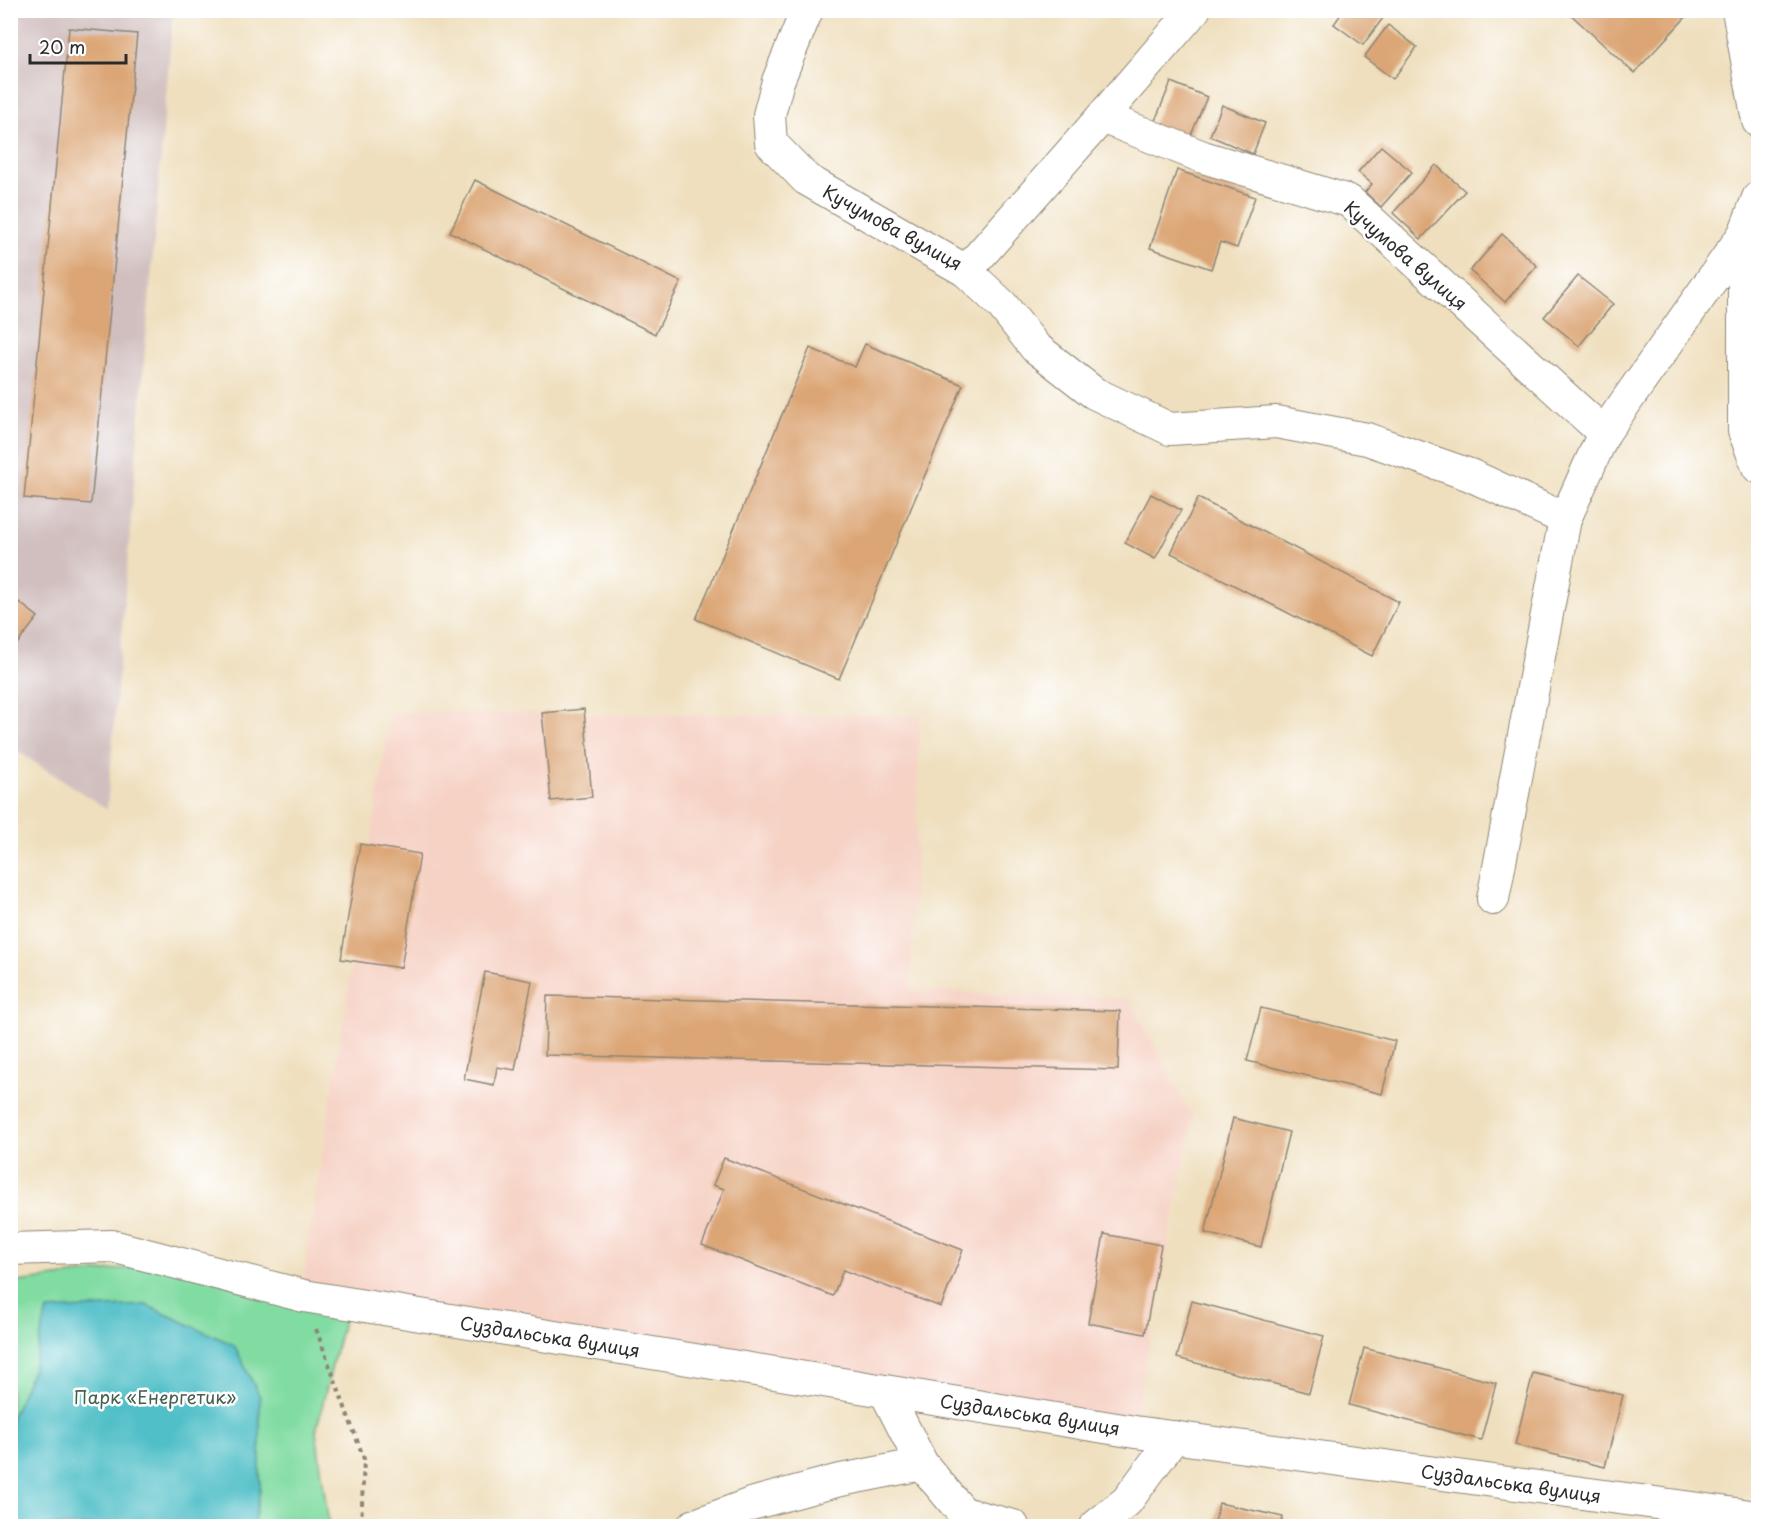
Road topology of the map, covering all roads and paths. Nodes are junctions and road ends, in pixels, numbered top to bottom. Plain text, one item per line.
1 (807, 10) edge
2 (1194, 10) edge
3 (1738, 10) edge
4 (1102, 117) junction
5 (1758, 121) edge
6 (1758, 198) edge
7 (1744, 234) junction
8 (966, 271) junction
9 (1604, 433) junction
10 (1758, 467) edge
11 (1565, 519) junction
12 (1493, 899) dead end
13 (10, 1249) edge
14 (304, 1296) junction
15 (885, 1391) junction
16 (1174, 1437) junction
17 (922, 1464) junction
18 (1758, 1517) edge
19 (361, 1527) edge
20 (693, 1527) edge
21 (1013, 1527) edge
22 (1096, 1527) edge

1 - 8 street, Кучумова вулиця
2 - 4 street, Кучумова вулиця
3 - 5 street
4 - 8 street, Кучумова вулиця
4 - 9 street, Кучумова вулиця
6 - 7 street
7 - 9 street
7 - 10 street
8 - 11 street
9 - 11 street
11 - 12 street
13 - 14 street, Суздальська вулиця
14 - 15 street, Суздальська вулиця
14 - 19 path
15 - 16 street, Суздальська вулиця
15 - 17 street
16 - 18 street, Суздальська вулиця
16 - 22 street
17 - 20 street
17 - 21 street

